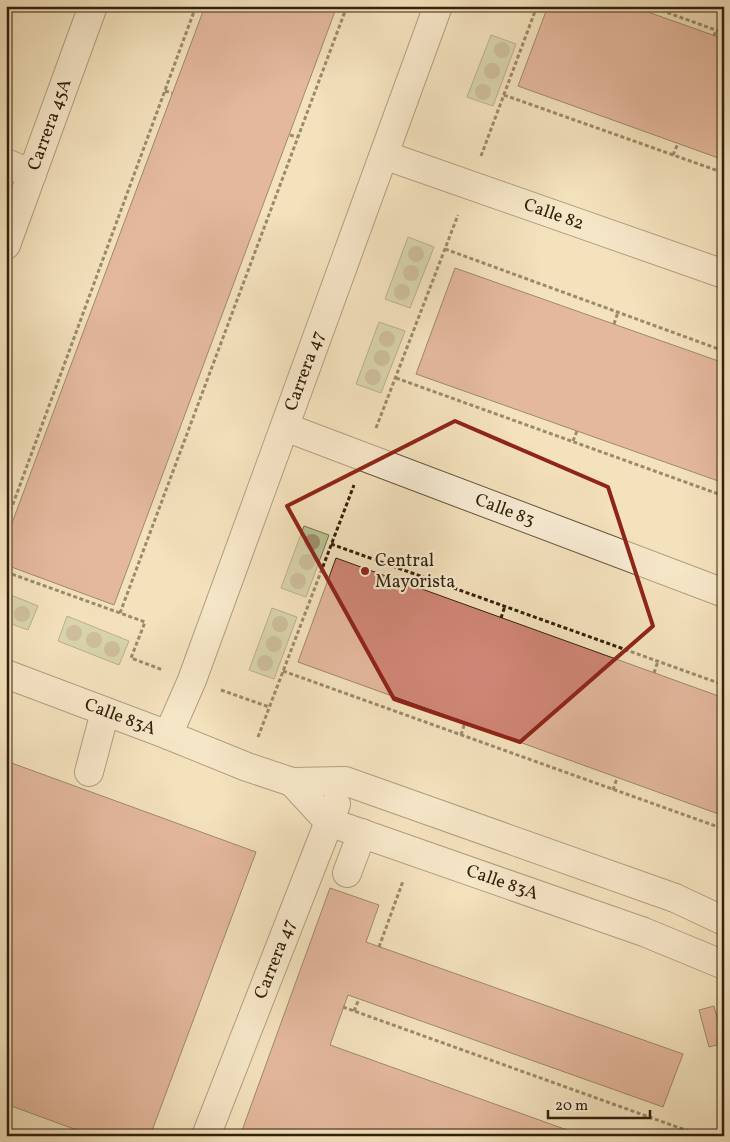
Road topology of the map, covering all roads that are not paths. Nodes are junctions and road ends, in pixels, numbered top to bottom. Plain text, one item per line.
1 (93, 6) edge
2 (438, 6) edge
3 (384, 155) junction
4 (6, 163) edge
5 (32, 174) junction
6 (6, 245) edge
7 (724, 274) edge
8 (285, 427) junction
9 (724, 593) edge
10 (6, 674) edge
11 (105, 712) junction
12 (168, 735) junction
13 (89, 772) dead end
14 (292, 782) junction
15 (345, 782) junction
16 (329, 822) junction
17 (362, 833) junction
18 (348, 873) dead end
19 (724, 921) edge
20 (724, 965) edge
21 (206, 1136) edge

1 - 5 street, Carrera 45A
2 - 3 street, Carrera 47
3 - 7 street, Calle 82
3 - 8 street, Carrera 47
4 - 5 street
5 - 6 street, Carrera 45A
8 - 9 street, Calle 83
8 - 12 street, Carrera 47
10 - 11 street, Calle 83A
11 - 12 street, Calle 83A
11 - 13 street
12 - 14 street, Calle 83A
14 - 15 street, Calle 83A
14 - 16 street, Calle 83A
15 - 16 street, Carrera 47
15 - 19 street, Calle 83A
16 - 17 street, Calle 83A
16 - 21 street, Carrera 47
17 - 18 street
17 - 20 street, Calle 83A

